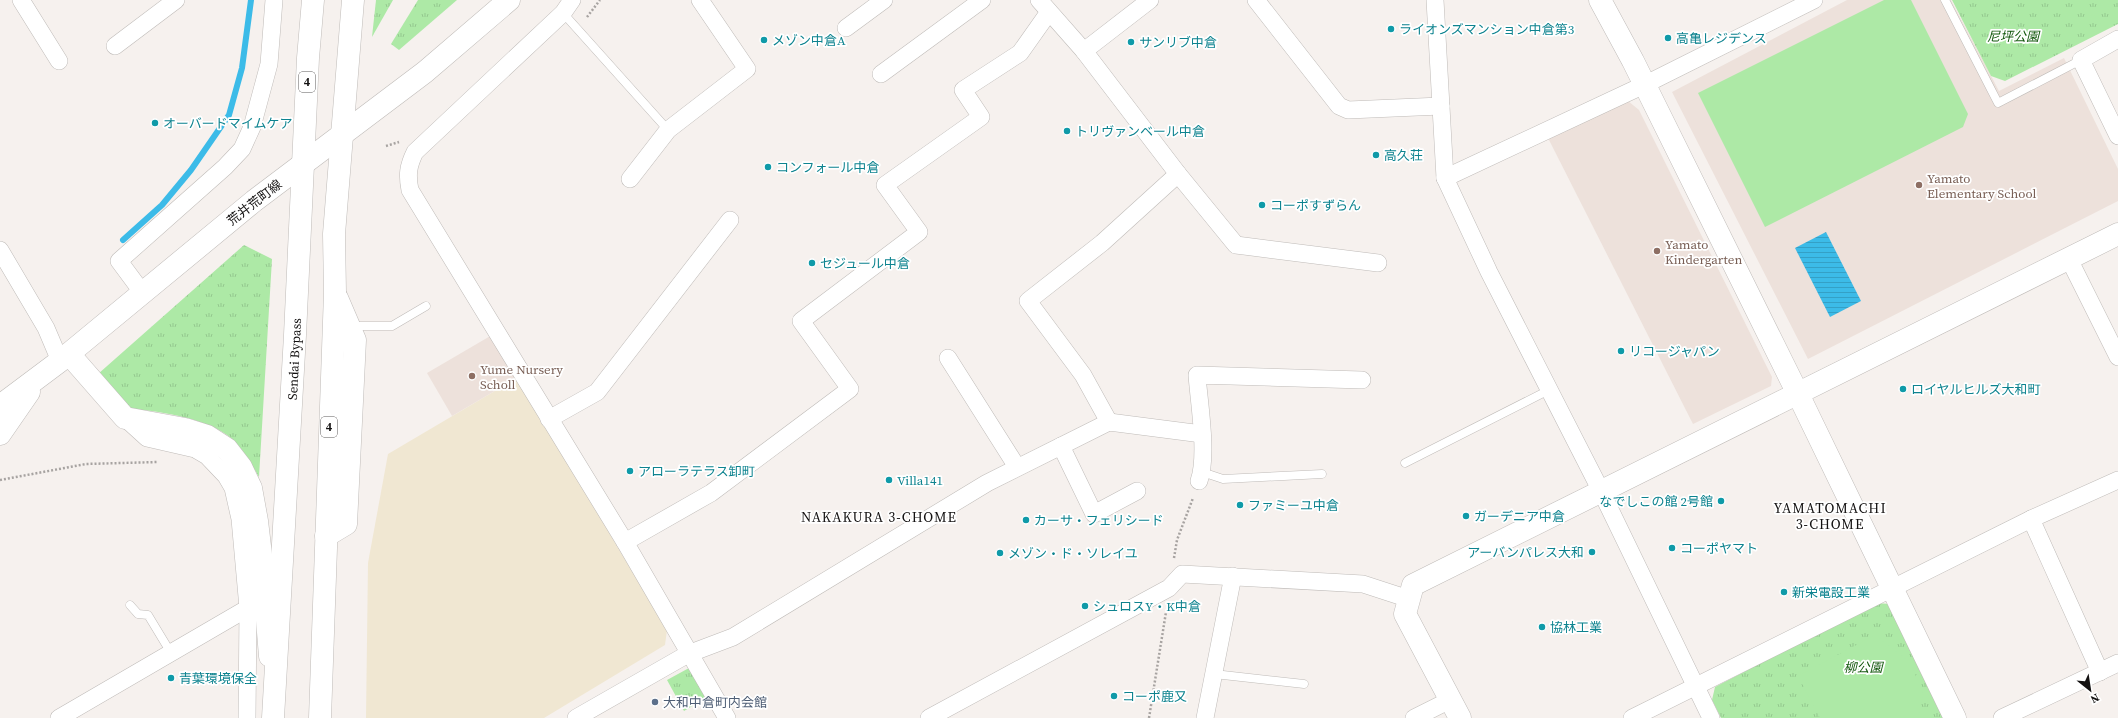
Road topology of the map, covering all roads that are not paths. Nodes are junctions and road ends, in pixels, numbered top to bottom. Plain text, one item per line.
1 (21, 0) edge
2 (176, 0) edge
3 (274, 0) edge
4 (313, 0) edge
5 (353, 0) edge
6 (509, 0) edge
7 (700, 0) edge
8 (884, 0) edge
9 (982, 0) edge
10 (1150, 0) edge
11 (1256, 0) edge
12 (1435, 0) edge
13 (1600, 0) edge
14 (1814, 0) edge
15 (1945, 0) edge
16 (1044, 6) edge
17 (568, 7) edge
18 (846, 28) dead end
19 (2118, 39) edge
20 (115, 46) dead end
21 (1084, 51) junction
22 (59, 60) dead end
23 (2081, 60) junction
24 (881, 74) dead end
25 (1644, 85) junction
26 (1441, 106) junction
27 (668, 130) junction
28 (342, 136) junction
29 (2118, 136) edge
30 (304, 165) junction
31 (1178, 174) junction
32 (1445, 178) junction
33 (630, 179) dead end
34 (730, 220) dead end
35 (2118, 234) edge
36 (0, 250) edge
37 (2069, 259) junction
38 (1378, 263) dead end
39 (142, 292) junction
40 (335, 293) junction
41 (426, 306) dead end
42 (350, 326) junction
43 (2118, 357) edge
44 (65, 358) junction
45 (948, 358) dead end
46 (39, 377) junction
47 (1362, 380) dead end
48 (1549, 390) junction
49 (1798, 394) junction
50 (0, 406) edge
51 (125, 418) junction
52 (549, 419) junction
53 (1109, 422) junction
54 (0, 434) edge
55 (1202, 434) junction
56 (1061, 446) junction
57 (1405, 463) dead end
58 (1017, 468) junction
59 (1322, 474) dead end
60 (1201, 477) joint
61 (2118, 480) edge
62 (1137, 491) dead end
63 (1602, 493) junction
64 (2031, 519) junction
65 (326, 536) junction
66 (625, 542) junction
67 (1233, 576) junction
68 (1891, 588) junction
69 (1409, 598) junction
70 (130, 604) dead end
71 (248, 608) junction
72 (171, 653) junction
73 (688, 654) junction
74 (2118, 663) edge
75 (2100, 672) junction
76 (1214, 674) junction
77 (1304, 684) dead end
78 (1696, 687) junction
79 (273, 708) edge
80 (1455, 709) edge
81 (59, 718) edge
82 (247, 718) edge
83 (320, 718) edge
84 (576, 718) edge
85 (727, 718) edge
86 (929, 718) edge
87 (1205, 718) edge
88 (1414, 718) edge
89 (1632, 718) edge
90 (1711, 718) edge
91 (1955, 718) edge
92 (2002, 718) edge

1 - 22 street
2 - 20 street
3 - 39 street
4 - 30 main road, Sendai Bypass / 4
5 - 28 main road, 4
6 - 28 main road, 荒井荒町線
7 - 27 street
8 - 18 street
9 - 24 street
10 - 21 street
11 - 26 street
12 - 26 street
13 - 25 main road
14 - 25 street
15 - 23 lane
16 - 21 street
16 - 66 street
17 - 27 lane
17 - 52 street
19 - 23 street
21 - 31 street
23 - 29 street
25 - 32 street
25 - 49 main road
26 - 32 street
27 - 33 street
28 - 30 main road, 荒井荒町線
28 - 40 main road, 4
30 - 39 main road, 荒井荒町線
30 - 79 main road, Sendai Bypass / 4
31 - 38 street
31 - 53 street
32 - 48 street
34 - 52 street
35 - 37 main road
36 - 44 street
37 - 43 street
37 - 49 main road
39 - 44 main road, 荒井荒町線
40 - 42 main road
40 - 65 main road, 4
41 - 42 lane
42 - 65 main road
44 - 46 main road, 荒井荒町線
44 - 51 main road
45 - 58 street
46 - 50 main road, 荒井荒町線
46 - 54 main road
47 - 55 street
48 - 57 lane
48 - 63 street
49 - 63 main road
49 - 68 main road
51 - 71 street
51 - 79 main road
52 - 66 street
53 - 55 street
53 - 56 street
55 - 60 street
56 - 58 street
56 - 62 street
58 - 73 street
59 - 60 lane
61 - 64 street
63 - 69 main road
63 - 78 street
64 - 68 street
64 - 75 street
65 - 83 main road, 4
66 - 73 street
67 - 69 street
67 - 76 street
67 - 86 street
68 - 78 street
68 - 91 main road
69 - 80 main road
70 - 72 lane
71 - 72 street
71 - 82 street
72 - 81 street
73 - 84 street
73 - 85 street
74 - 75 street
75 - 92 street
76 - 77 lane
76 - 87 street
78 - 89 street
78 - 90 street
80 - 88 street

